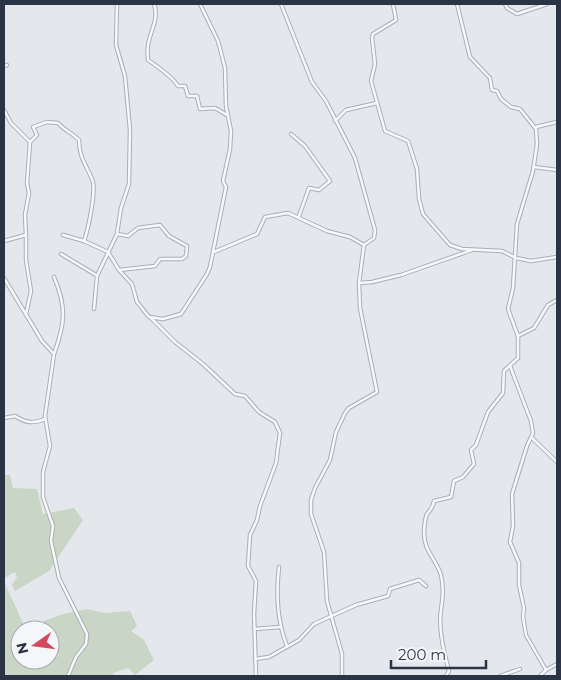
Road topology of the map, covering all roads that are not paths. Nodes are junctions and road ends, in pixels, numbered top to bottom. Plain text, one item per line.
1 (117, 4) edge
2 (154, 4) edge
3 (200, 4) edge
4 (281, 4) edge
5 (393, 4) edge
6 (457, 4) edge
7 (506, 4) edge
8 (547, 4) edge
9 (377, 103) junction
10 (4, 110) edge
11 (227, 115) junction
12 (335, 121) junction
13 (557, 122) edge
14 (536, 129) junction
15 (291, 134) dead end
16 (30, 142) junction
17 (534, 167) junction
18 (557, 170) edge
19 (299, 216) junction
20 (118, 234) junction
21 (26, 235) junction
22 (63, 235) dead end
23 (4, 241) edge
24 (84, 241) junction
25 (364, 245) junction
26 (474, 249) junction
27 (108, 252) junction
28 (214, 252) junction
29 (61, 254) dead end
30 (557, 257) edge
31 (516, 258) junction
32 (119, 270) junction
33 (97, 276) junction
34 (54, 277) dead end
35 (4, 278) edge
36 (359, 283) junction
37 (557, 300) edge
38 (94, 309) dead end
39 (26, 315) junction
40 (149, 317) junction
41 (518, 336) junction
42 (54, 354) junction
43 (510, 366) junction
44 (4, 418) edge
45 (46, 419) junction
46 (532, 438) junction
47 (557, 462) edge
48 (279, 567) dead end
49 (426, 586) dead end
50 (331, 617) junction
51 (280, 627) junction
52 (255, 629) junction
53 (287, 646) junction
54 (255, 659) junction
55 (557, 664) edge
56 (520, 669) dead end
57 (545, 671) junction
58 (68, 676) edge
59 (256, 676) edge
60 (342, 676) edge
61 (446, 676) edge
62 (500, 676) edge
63 (540, 676) edge
64 (546, 676) edge

1 - 20 street
2 - 11 street
3 - 11 street
4 - 12 street
5 - 9 street
6 - 14 street
7 - 8 street
9 - 12 street
9 - 26 street
10 - 16 street
11 - 28 street
12 - 25 street
13 - 14 street
14 - 17 street
15 - 19 street
16 - 21 street
16 - 24 street
17 - 18 street
17 - 31 street
19 - 25 street
19 - 28 street
20 - 27 street
20 - 32 street
21 - 23 street
21 - 39 street
22 - 24 street
24 - 27 street
25 - 36 street
26 - 31 street
26 - 36 street
27 - 32 street
27 - 33 street
28 - 40 street
29 - 33 street
30 - 31 street
31 - 41 street
32 - 40 street
33 - 38 street
34 - 42 street
35 - 39 street
36 - 50 street
37 - 41 street
39 - 42 street
40 - 52 street
41 - 43 street
42 - 45 street
43 - 46 street
43 - 61 street
44 - 45 street
45 - 58 street
46 - 47 street
46 - 57 street
48 - 51 street
49 - 50 street
50 - 53 street
50 - 60 street
51 - 52 street
51 - 53 street
52 - 54 street
53 - 54 street
54 - 59 street
55 - 57 street
56 - 62 street
57 - 63 street
57 - 64 street

